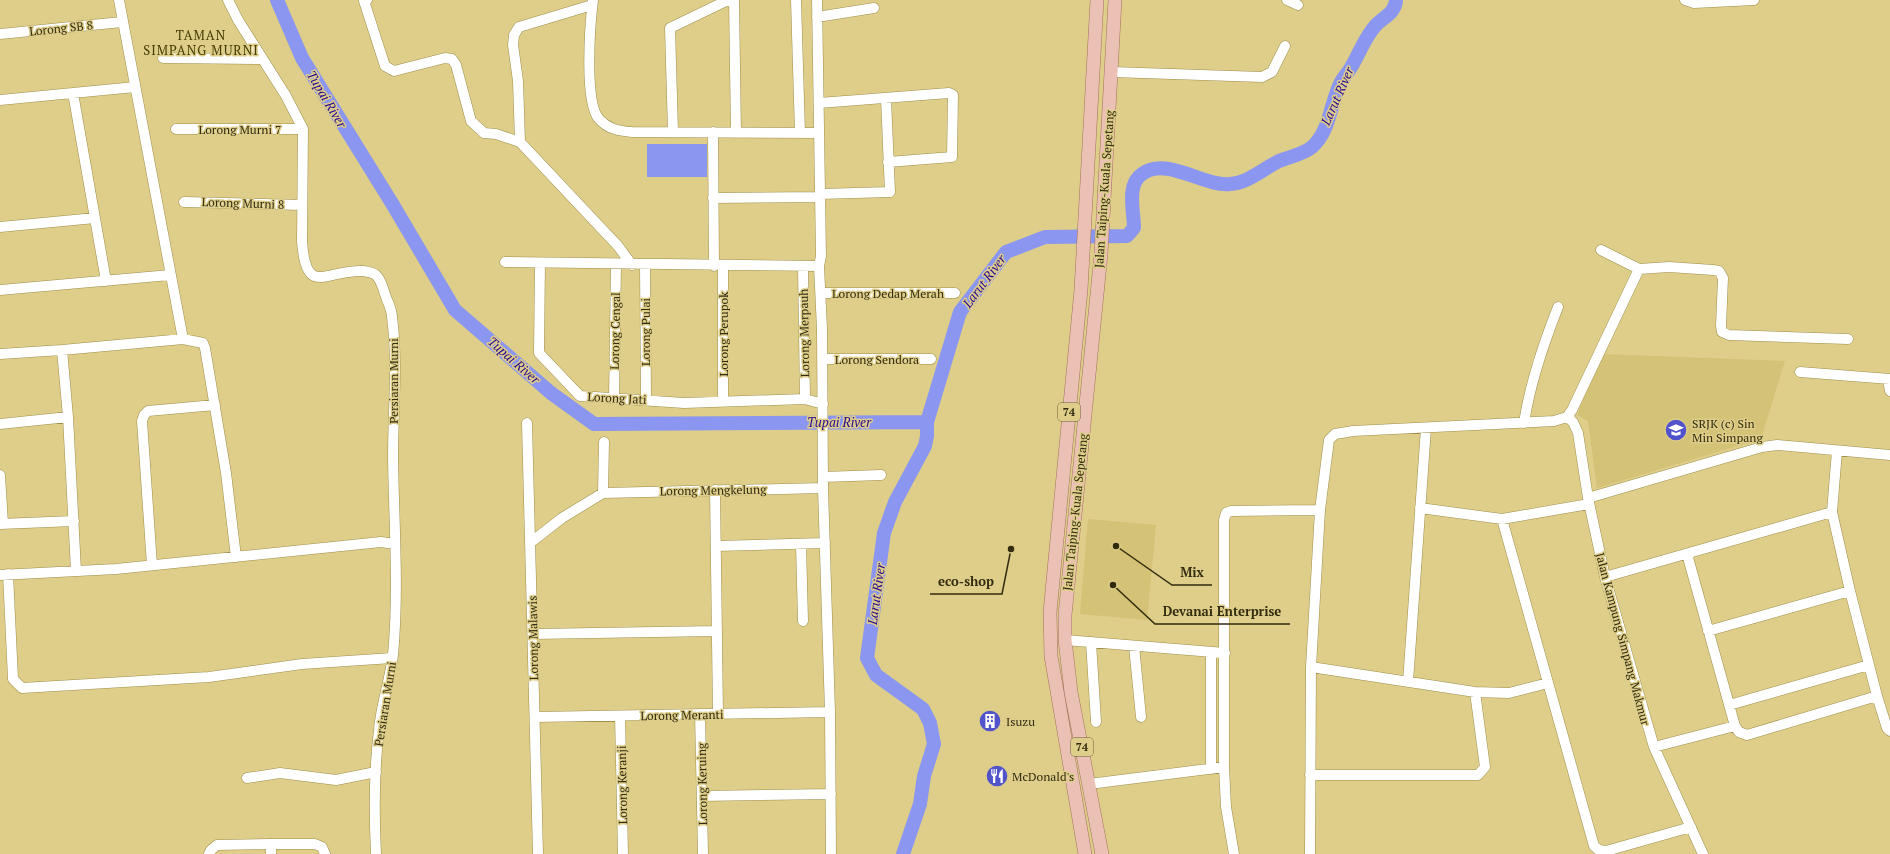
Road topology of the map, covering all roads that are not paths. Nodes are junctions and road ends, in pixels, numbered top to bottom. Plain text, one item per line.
1 (119, 0) edge
2 (228, 0) edge
3 (367, 0) edge
4 (728, 0) edge
5 (734, 0) edge
6 (796, 0) edge
7 (817, 0) edge
8 (1097, 0) edge
9 (1115, 0) edge
10 (1287, 0) edge
11 (1685, 0) edge
12 (1754, 0) edge
13 (592, 2) edge
14 (1298, 5) dead end
15 (874, 8) dead end
16 (817, 17) junction
17 (122, 22) junction
18 (0, 34) edge
19 (1285, 46) dead end
20 (163, 58) dead end
21 (261, 58) junction
22 (1112, 72) junction
23 (135, 87) junction
24 (73, 93) junction
25 (886, 99) junction
26 (0, 100) edge
27 (819, 103) junction
28 (176, 129) dead end
29 (303, 129) junction
30 (673, 132) junction
31 (713, 132) junction
32 (736, 133) junction
33 (800, 133) junction
34 (819, 133) junction
35 (520, 142) junction
36 (888, 162) junction
37 (820, 196) junction
38 (713, 198) junction
39 (184, 202) dead end
40 (302, 205) junction
41 (95, 218) junction
42 (0, 226) edge
43 (1601, 250) dead end
44 (505, 262) dead end
45 (540, 263) junction
46 (616, 264) junction
47 (632, 264) junction
48 (645, 265) junction
49 (718, 266) junction
50 (802, 266) junction
51 (819, 266) junction
52 (1639, 268) junction
53 (170, 275) junction
54 (106, 281) junction
55 (0, 290) edge
56 (821, 293) junction
57 (955, 293) dead end
58 (1558, 307) dead end
59 (183, 338) junction
60 (1848, 339) dead end
61 (62, 350) junction
62 (0, 354) edge
63 (822, 358) junction
64 (931, 359) dead end
65 (1800, 372) dead end
66 (1889, 379) edge
67 (1890, 391) edge
68 (614, 398) junction
69 (805, 399) junction
70 (646, 400) junction
71 (723, 402) junction
72 (215, 405) junction
73 (823, 409) junction
74 (68, 417) junction
75 (1567, 417) junction
76 (527, 422) dead end
77 (1524, 423) junction
78 (0, 424) edge
79 (1426, 428) junction
80 (604, 442) dead end
81 (1837, 451) junction
82 (1890, 455) edge
83 (0, 475) edge
84 (881, 475) dead end
85 (823, 477) junction
86 (823, 488) junction
87 (715, 490) junction
88 (603, 493) junction
89 (1588, 501) junction
90 (1420, 508) junction
91 (1320, 510) junction
92 (1832, 512) junction
93 (1502, 519) junction
94 (74, 521) junction
95 (2, 524) edge
96 (530, 542) junction
97 (825, 543) junction
98 (395, 544) junction
99 (801, 544) junction
100 (716, 546) junction
101 (1687, 554) junction
102 (236, 557) junction
103 (152, 565) junction
104 (76, 571) junction
105 (4, 575) edge
106 (1605, 577) junction
107 (1850, 590) junction
108 (803, 621) dead end
109 (717, 631) junction
110 (1708, 631) junction
111 (533, 634) junction
112 (1065, 640) junction
113 (1091, 642) junction
114 (1134, 646) junction
115 (1211, 652) junction
116 (1225, 653) junction
117 (392, 658) junction
118 (1870, 665) junction
119 (1311, 667) junction
120 (1408, 682) junction
121 (1548, 683) junction
122 (1475, 692) junction
123 (1877, 696) junction
124 (1729, 705) junction
125 (830, 712) junction
126 (700, 714) junction
127 (718, 714) junction
128 (620, 716) junction
129 (535, 717) junction
130 (1141, 717) dead end
131 (1096, 722) dead end
132 (1735, 726) junction
133 (1890, 731) edge
134 (1654, 747) junction
135 (1224, 767) junction
136 (1211, 769) junction
137 (376, 772) junction
138 (1310, 775) junction
139 (247, 778) dead end
140 (1089, 784) junction
141 (831, 794) junction
142 (702, 796) junction
143 (1691, 827) junction
144 (271, 849) edge
145 (1597, 852) edge
146 (209, 854) edge
147 (325, 854) edge
148 (376, 854) edge
149 (538, 854) edge
150 (623, 854) edge
151 (703, 854) edge
152 (831, 854) edge
153 (1085, 854) edge
154 (1102, 854) edge
155 (1234, 854) edge
156 (1310, 854) edge
157 (1703, 854) edge

1 - 17 street
2 - 21 street, Persiaran Murni
3 - 35 street
4 - 30 street
5 - 32 street
6 - 33 street
7 - 16 street
8 - 153 main road, Jalan Taiping-Kuala Sepetang / 74
9 - 22 main road, Jalan Taiping-Kuala Sepetang / 74
10 - 14 street
11 - 12 street
13 - 30 street
13 - 35 street
15 - 16 street
16 - 27 street
17 - 18 street, Lorong SB 8
17 - 23 street
19 - 22 street
20 - 21 street
21 - 29 street, Persiaran Murni
22 - 112 main road, Jalan Taiping-Kuala Sepetang / 74
23 - 24 street
23 - 53 street
24 - 26 street
24 - 41 street
25 - 27 street
25 - 36 street
25 - 36 street
27 - 34 street
28 - 29 street, Lorong Murni 7
29 - 40 street, Persiaran Murni
30 - 31 street
31 - 32 street
31 - 38 street, Lorong Perupok
32 - 33 street
33 - 34 street
34 - 37 street
35 - 47 street
36 - 37 street
37 - 38 street
37 - 51 street
38 - 49 street, Lorong Perupok
39 - 40 street, Lorong Murni 8
40 - 98 street, Persiaran Murni
41 - 42 street
41 - 54 street
43 - 52 street
44 - 45 street
45 - 46 street
45 - 68 street, Lorong Jati
46 - 47 street
46 - 68 street, Lorong Cengal
47 - 48 street
48 - 49 street
48 - 70 street, Lorong Pulai
49 - 50 street
49 - 71 street, Lorong Perupok
50 - 51 street
50 - 69 street, Lorong Merpauh
51 - 56 street
52 - 60 street
52 - 75 street
53 - 54 street
53 - 59 street
54 - 55 street
56 - 57 street, Lorong Dedap Merah
56 - 63 street
58 - 77 street
59 - 61 street
59 - 72 street
61 - 62 street
61 - 74 street
63 - 64 street, Lorong Sendora
63 - 73 street
65 - 66 street
66 - 67 street
68 - 70 street, Lorong Jati
69 - 71 street, Lorong Jati
69 - 73 street, Lorong Jati
70 - 71 street, Lorong Jati
72 - 102 street
72 - 103 street
73 - 85 street
74 - 78 street
74 - 94 street
75 - 77 street
75 - 89 street, Jalan Kampung Simpang Makmur
76 - 96 street, Lorong Malawis
77 - 79 street
79 - 90 street
79 - 91 street
80 - 88 street
81 - 82 street
81 - 89 street
81 - 92 street
83 - 95 street
84 - 85 street
85 - 86 street
86 - 87 street, Lorong Mengkelung
86 - 97 street
87 - 88 street, Lorong Mengkelung
87 - 100 street
88 - 96 street
89 - 93 street
89 - 106 street, Jalan Kampung Simpang Makmur
90 - 93 street
90 - 120 street
91 - 116 street
91 - 119 street
92 - 101 street
92 - 107 street
93 - 121 street
94 - 95 street
94 - 104 street
96 - 111 street, Lorong Malawis
97 - 99 street
97 - 125 street
98 - 102 street
98 - 117 street, Persiaran Murni
99 - 100 street
99 - 108 street
100 - 109 street
101 - 106 street
101 - 110 street
102 - 103 street
103 - 104 street
104 - 105 street
105 - 117 street
106 - 134 street, Jalan Kampung Simpang Makmur
107 - 110 street
107 - 118 street
109 - 111 street
109 - 127 street
110 - 124 street
111 - 129 street, Lorong Malawis
112 - 113 street
112 - 140 main road, Jalan Taiping-Kuala Sepetang / 74
113 - 114 street
113 - 131 street
114 - 115 street
114 - 130 street
115 - 116 street
115 - 136 street
116 - 135 street
117 - 137 street, Persiaran Murni
118 - 123 street
118 - 124 street
119 - 120 street
119 - 138 street
120 - 122 street
121 - 122 street
121 - 145 street
122 - 138 street
123 - 132 street
123 - 133 street
124 - 132 street
125 - 127 street, Lorong Meranti
125 - 141 street
126 - 127 street, Lorong Meranti
126 - 128 street, Lorong Meranti
126 - 142 street, Lorong Keruing
128 - 129 street, Lorong Meranti
128 - 150 street, Lorong Keranji
129 - 149 street, Lorong Malawis
132 - 134 street
134 - 143 street, Jalan Kampung Simpang Makmur
135 - 136 street
135 - 155 street
136 - 140 street
137 - 139 street
137 - 148 street, Persiaran Murni
138 - 156 street
140 - 154 main road, Jalan Taiping-Kuala Sepetang / 74
141 - 142 street
141 - 152 street
142 - 151 street, Lorong Keruing
143 - 145 street
143 - 157 street, Jalan Kampung Simpang Makmur
144 - 146 street
144 - 147 street

